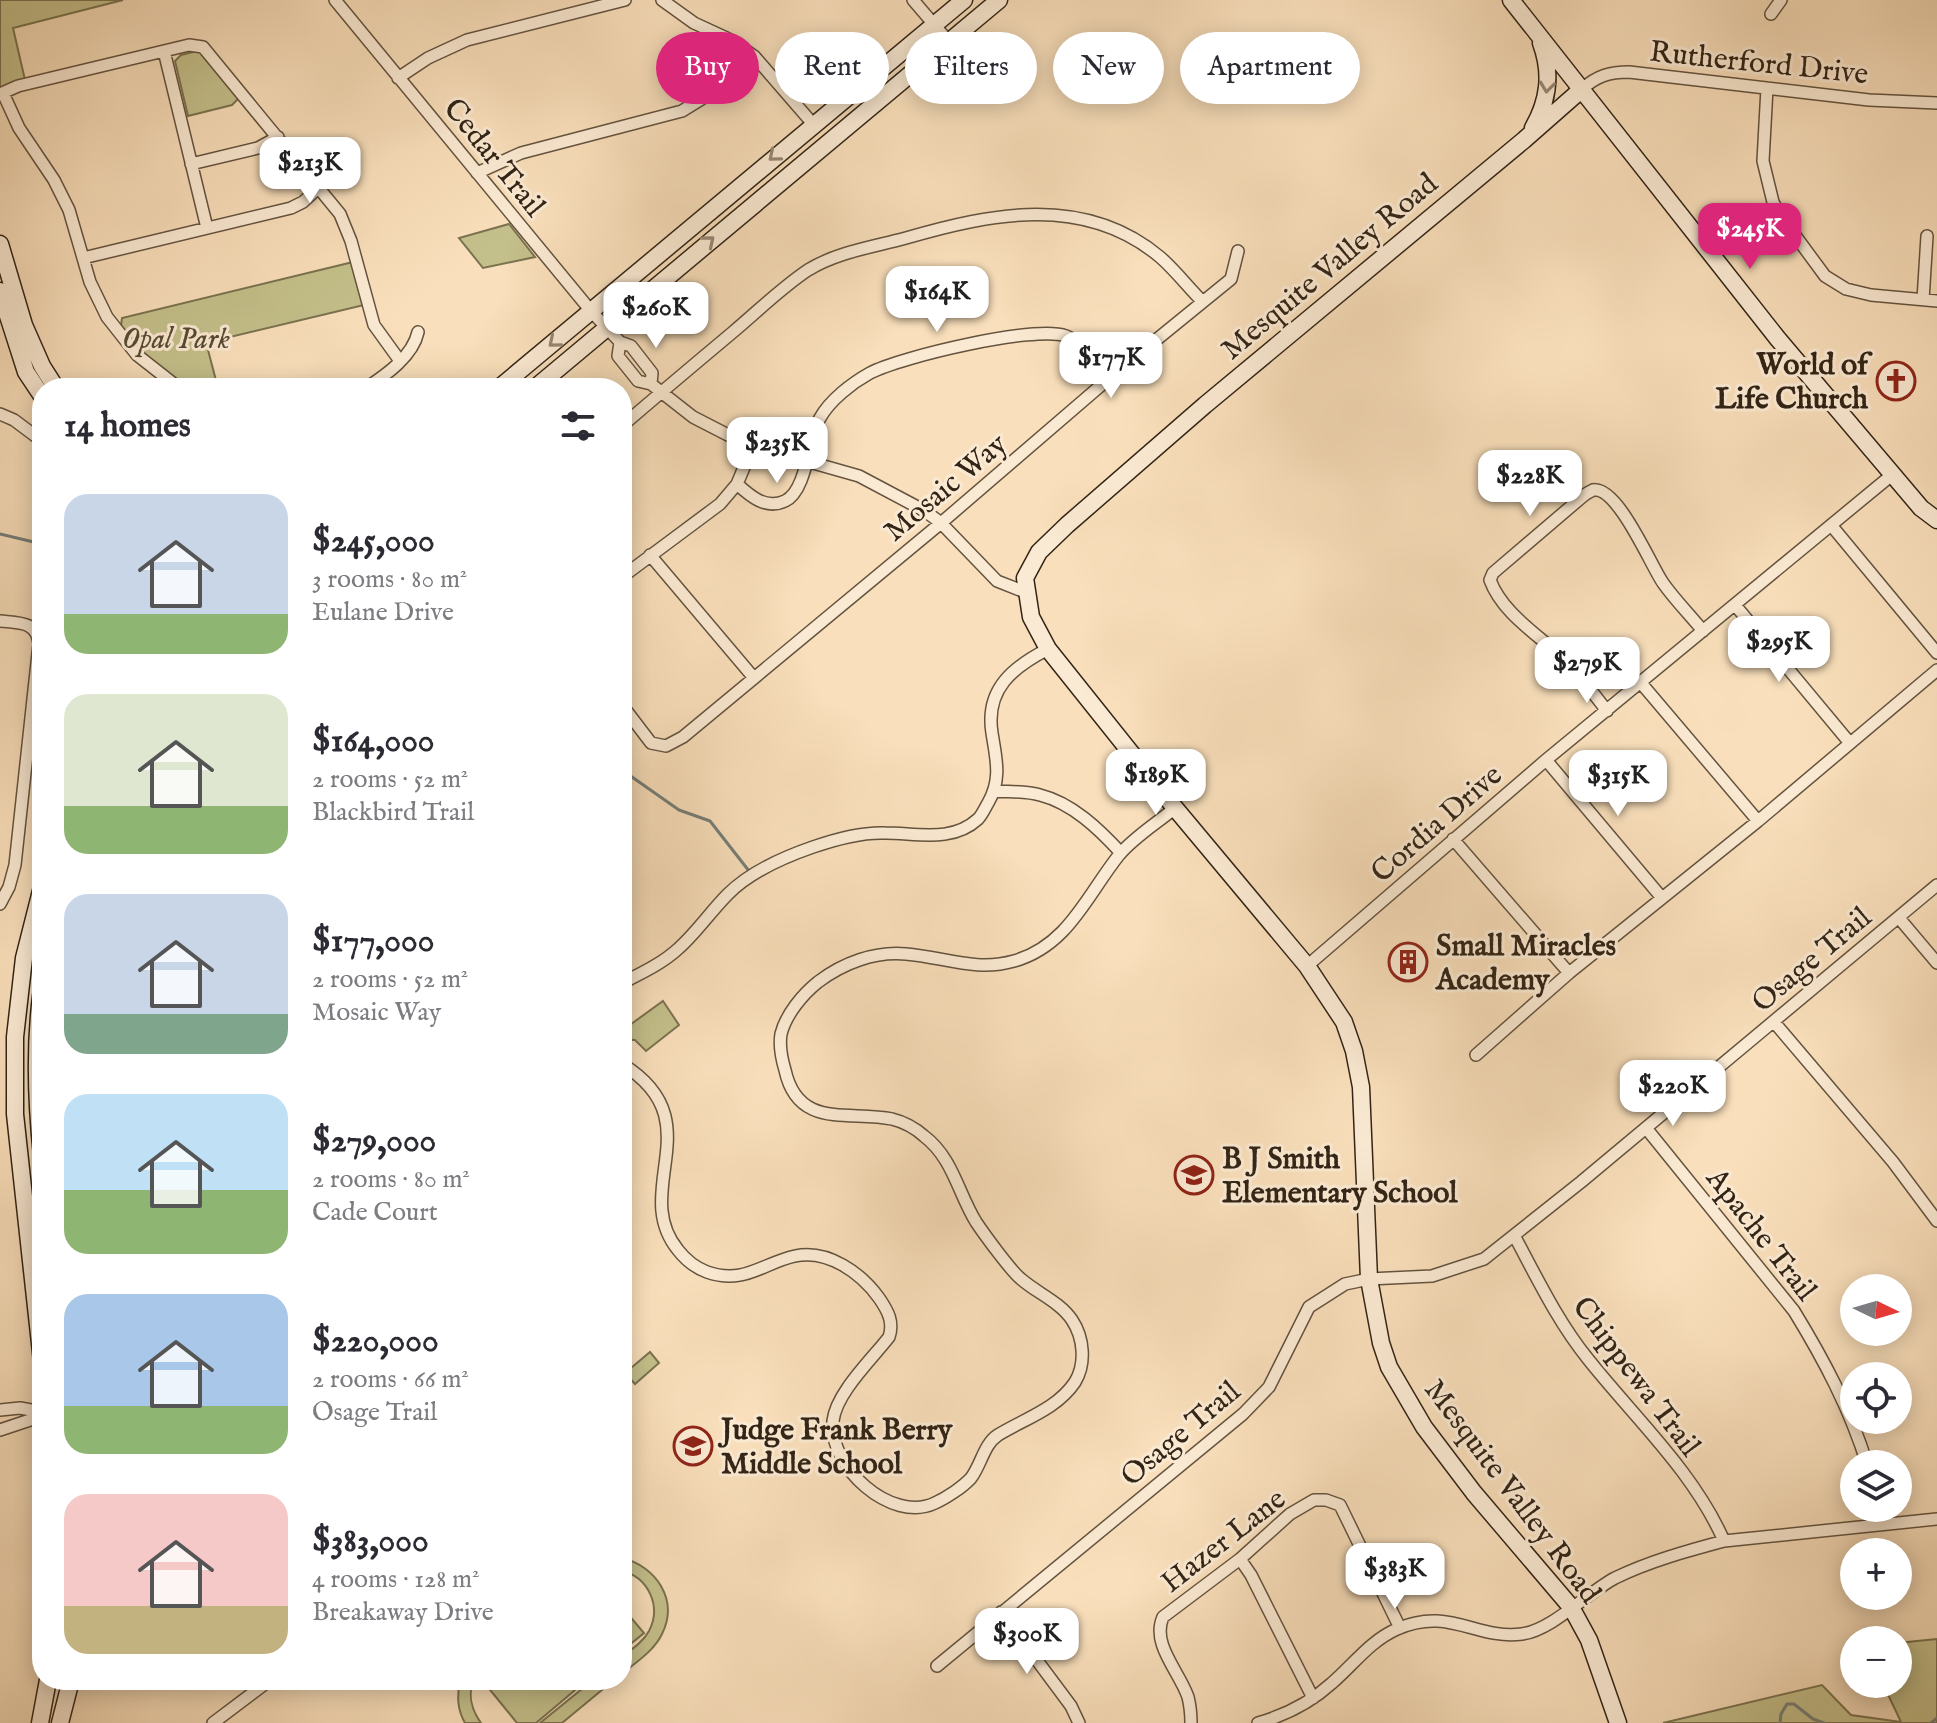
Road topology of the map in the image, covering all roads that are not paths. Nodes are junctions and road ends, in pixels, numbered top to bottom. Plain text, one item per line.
1 (335, 0) edge
2 (625, 0) edge
3 (662, 0) edge
4 (913, 0) edge
5 (964, 0) edge
6 (999, 0) edge
7 (1511, 0) edge
8 (1781, 0) edge
9 (1771, 14) dead end
10 (935, 25) junction
11 (714, 32) edge
12 (941, 32) edge
13 (961, 32) edge
14 (1537, 34) junction
15 (164, 51) junction
16 (759, 62) edge
17 (398, 78) junction
18 (905, 79) edge
19 (1767, 88) junction
20 (1582, 89) junction
21 (1, 94) edge
22 (1937, 103) edge
23 (693, 104) edge
24 (813, 124) junction
25 (278, 137) junction
26 (1527, 137) junction
27 (191, 164) junction
28 (477, 173) junction
29 (318, 188) junction
30 (207, 228) junction
31 (1927, 236) dead end
32 (0, 244) edge
33 (1238, 251) dead end
34 (83, 258) junction
35 (0, 291) edge
36 (1923, 300) junction
37 (1202, 301) junction
38 (1937, 301) edge
39 (591, 311) junction
40 (607, 327) junction
41 (418, 332) dead end
42 (400, 361) junction
43 (1113, 375) junction
44 (50, 378) edge
45 (166, 378) edge
46 (379, 378) edge
47 (511, 378) edge
48 (547, 378) edge
49 (32, 381) edge
50 (661, 392) junction
51 (0, 414) edge
52 (632, 417) edge
53 (32, 434) edge
54 (753, 446) junction
55 (808, 461) junction
56 (1893, 474) junction
57 (737, 484) junction
58 (1937, 520) edge
59 (941, 523) junction
60 (1831, 525) junction
61 (650, 555) junction
62 (632, 569) edge
63 (1025, 592) junction
64 (1735, 605) junction
65 (0, 621) edge
66 (32, 628) edge
67 (1703, 631) junction
68 (1048, 649) junction
69 (1937, 653) edge
70 (1937, 670) edge
71 (754, 678) junction
72 (1641, 683) junction
73 (32, 708) edge
74 (1607, 711) junction
75 (632, 718) edge
76 (1849, 742) junction
77 (1546, 760) junction
78 (995, 791) junction
79 (1175, 808) junction
80 (1758, 821) junction
81 (1453, 839) junction
82 (1121, 853) junction
83 (1937, 885) edge
84 (1662, 898) junction
85 (0, 904) edge
86 (1899, 918) junction
87 (32, 926) edge
88 (1937, 963) edge
89 (1307, 966) junction
90 (1569, 973) junction
91 (632, 978) edge
92 (1774, 1022) junction
93 (1476, 1055) dead end
94 (632, 1072) edge
95 (1646, 1128) junction
96 (1937, 1221) edge
97 (1515, 1237) junction
98 (32, 1270) edge
99 (1369, 1279) junction
100 (0, 1410) edge
101 (32, 1411) edge
102 (32, 1418) edge
103 (0, 1430) edge
104 (1862, 1450) edge
105 (1937, 1519) edge
106 (1881, 1524) joint
107 (1724, 1541) junction
108 (1240, 1559) junction
109 (1571, 1607) junction
110 (1001, 1612) junction
111 (1400, 1628) junction
112 (937, 1666) dead end
113 (46, 1690) edge
114 (68, 1690) edge
115 (257, 1690) edge
116 (1313, 1698) junction
117 (40, 1723) edge
118 (60, 1723) edge
119 (213, 1723) edge
120 (1079, 1723) edge
121 (1191, 1723) edge
122 (1258, 1723) edge
123 (1618, 1723) edge

1 - 17 street, Cedar Trail
2 - 17 street
3 - 11 street
4 - 10 street
5 - 10 street
6 - 13 street
7 - 14 street
8 - 9 street
10 - 12 street
10 - 24 street
14 - 20 street
14 -> 26 street
15 - 21 street
15 - 25 street
15 - 27 street
16 - 24 street
17 - 28 street, Cedar Trail
40 -> 18 street
19 - 20 street, Rutherford Drive
19 - 22 street, Rutherford Drive
19 - 36 street
20 - 26 street, Mesquite Valley Road
20 - 56 street
21 - 34 street
23 - 28 street
24 -> 39 street
25 - 27 street
25 - 29 street
26 - 63 street, Mesquite Valley Road
27 - 30 street
28 - 39 street, Cedar Trail
29 - 30 street
29 - 42 street
30 - 34 street
31 - 36 street
32 - 44 street
33 - 37 street, Mosaic Way
34 - 45 street
35 - 49 street
36 - 38 street
37 - 43 street, Mosaic Way
37 - 50 street
39 - 40 street, Cedar Trail
39 -> 47 street
40 - 48 street
40 - 50 street, Cedar Trail
41 - 42 street
42 - 46 street
43 - 55 street
43 - 59 street, Mosaic Way
50 - 52 street
50 - 54 street, Cedar Trail
51 - 53 street
54 - 55 street, Cedar Trail
54 - 57 street
55 - 57 street
55 - 59 street, Cedar Trail
56 - 58 street
56 - 60 street, Cordia Drive
57 - 61 street
59 - 63 street, Cedar Trail
59 - 71 street, Mosaic Way
60 - 64 street, Cordia Drive
60 - 69 street
61 - 62 street
61 - 71 street
63 - 68 street, Mesquite Valley Road
64 - 67 street, Cordia Drive
64 - 76 street
65 - 66 street
67 - 72 street, Cordia Drive
67 - 74 street
68 - 78 street
68 - 79 street, Mesquite Valley Road
70 - 76 street
71 - 75 street, Mosaic Way
72 - 74 street, Cordia Drive
72 - 80 street
73 - 85 street
74 - 77 street, Cordia Drive
76 - 80 street
77 - 81 street, Cordia Drive
77 - 84 street
78 - 82 street
78 - 91 street
79 - 82 street
79 - 89 street, Mesquite Valley Road
80 - 84 street
81 - 89 street, Cordia Drive
81 - 90 street
82 - 94 street
83 - 86 street, Osage Trail
84 - 90 street
86 - 88 street
86 - 92 street, Osage Trail
87 - 98 street
89 - 99 street, Mesquite Valley Road
90 - 93 street
92 - 95 street, Osage Trail
92 - 96 street
95 - 97 street, Osage Trail
95 - 104 street, Apache Trail
97 - 99 street, Osage Trail
97 - 107 street, Chippewa Trail
99 - 109 street, Mesquite Valley Road
99 - 110 street, Osage Trail
100 - 101 street
102 - 103 street
105 - 106 street
106 - 107 street
107 - 109 street
108 - 111 street, Hazer Lane
108 - 116 street
108 - 121 street, Hazer Lane
109 - 111 street
109 - 123 street, Mesquite Valley Road
110 - 112 street, Osage Trail
110 - 120 street
111 - 116 street
113 - 117 street
114 - 118 street
115 - 119 street
116 - 122 street

